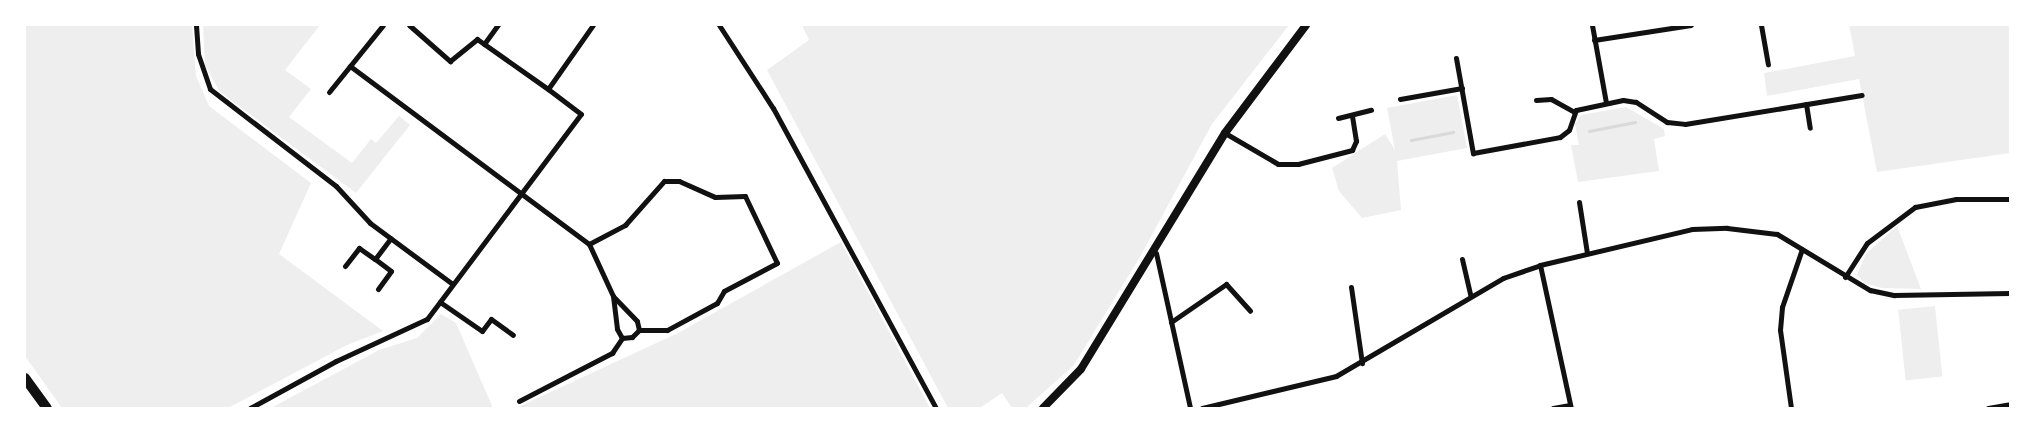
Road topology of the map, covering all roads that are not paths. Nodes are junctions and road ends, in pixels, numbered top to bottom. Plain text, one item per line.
1 (196, 25) edge
2 (383, 25) edge
3 (409, 25) edge
4 (498, 25) edge
5 (593, 25) edge
6 (719, 25) edge
7 (1306, 25) edge
8 (1592, 25) edge
9 (1691, 25) edge
10 (1760, 25) edge
11 (1594, 40) junction
12 (484, 44) junction
13 (1456, 58) dead end
14 (1768, 64) dead end
15 (350, 66) junction
16 (1462, 88) junction
17 (548, 89) junction
18 (330, 92) dead end
19 (1862, 95) dead end
20 (1400, 99) dead end
21 (1536, 100) dead end
22 (1606, 103) junction
23 (1806, 104) junction
24 (1371, 110) dead end
25 (1574, 112) junction
26 (1352, 115) junction
27 (1338, 118) dead end
28 (1810, 128) dead end
29 (1225, 133) junction
30 (522, 191) junction
31 (2010, 200) edge
32 (1580, 202) dead end
33 (391, 238) junction
34 (588, 244) junction
35 (1802, 249) junction
36 (1156, 253) junction
37 (1587, 253) junction
38 (375, 259) junction
39 (1462, 259) dead end
40 (1540, 265) junction
41 (345, 266) dead end
42 (1845, 277) junction
43 (451, 283) junction
44 (1351, 288) dead end
45 (378, 289) dead end
46 (2010, 293) edge
47 (1470, 295) junction
48 (614, 297) junction
49 (440, 302) junction
50 (1250, 311) dead end
51 (1171, 322) junction
52 (638, 330) junction
53 (513, 335) dead end
54 (622, 338) junction
55 (1362, 363) junction
56 (25, 378) edge
57 (519, 401) dead end
58 (2010, 404) edge
59 (1570, 406) edge
60 (46, 408) edge
61 (250, 408) edge
62 (936, 408) edge
63 (1043, 408) edge
64 (1190, 408) edge
65 (1202, 408) edge
66 (1553, 408) edge
67 (1791, 408) edge
68 (1988, 408) edge

1 - 33 street
2 - 15 street
3 - 12 street
4 - 12 street
5 - 17 street
6 - 62 street
7 - 29 street
8 - 11 street
9 - 11 street
10 - 14 street
11 - 22 street
12 - 17 street
13 - 16 street
15 - 18 street
15 - 30 street
16 - 20 street
16 - 25 street
17 - 30 street
19 - 23 street
21 - 25 street
22 - 23 street
22 - 25 street
23 - 28 street
24 - 26 street
26 - 27 street
26 - 29 street
29 - 36 street
30 - 34 street
30 - 43 street
31 - 42 street
32 - 37 street
33 - 38 street
33 - 43 street
34 - 48 street
34 - 52 street
35 - 37 street
35 - 42 street
35 - 67 street
36 - 51 street
36 - 63 street
37 - 40 street
38 - 41 street
38 - 45 street
39 - 47 street
40 - 47 street
40 - 59 street
42 - 46 street
43 - 49 street
44 - 55 street
47 - 55 street
48 - 52 street
48 - 54 street
49 - 53 street
49 - 61 street
50 - 51 street
51 - 64 street
52 - 54 street
54 - 57 street
55 - 65 street
56 - 60 main road
58 - 68 street
59 - 66 street

